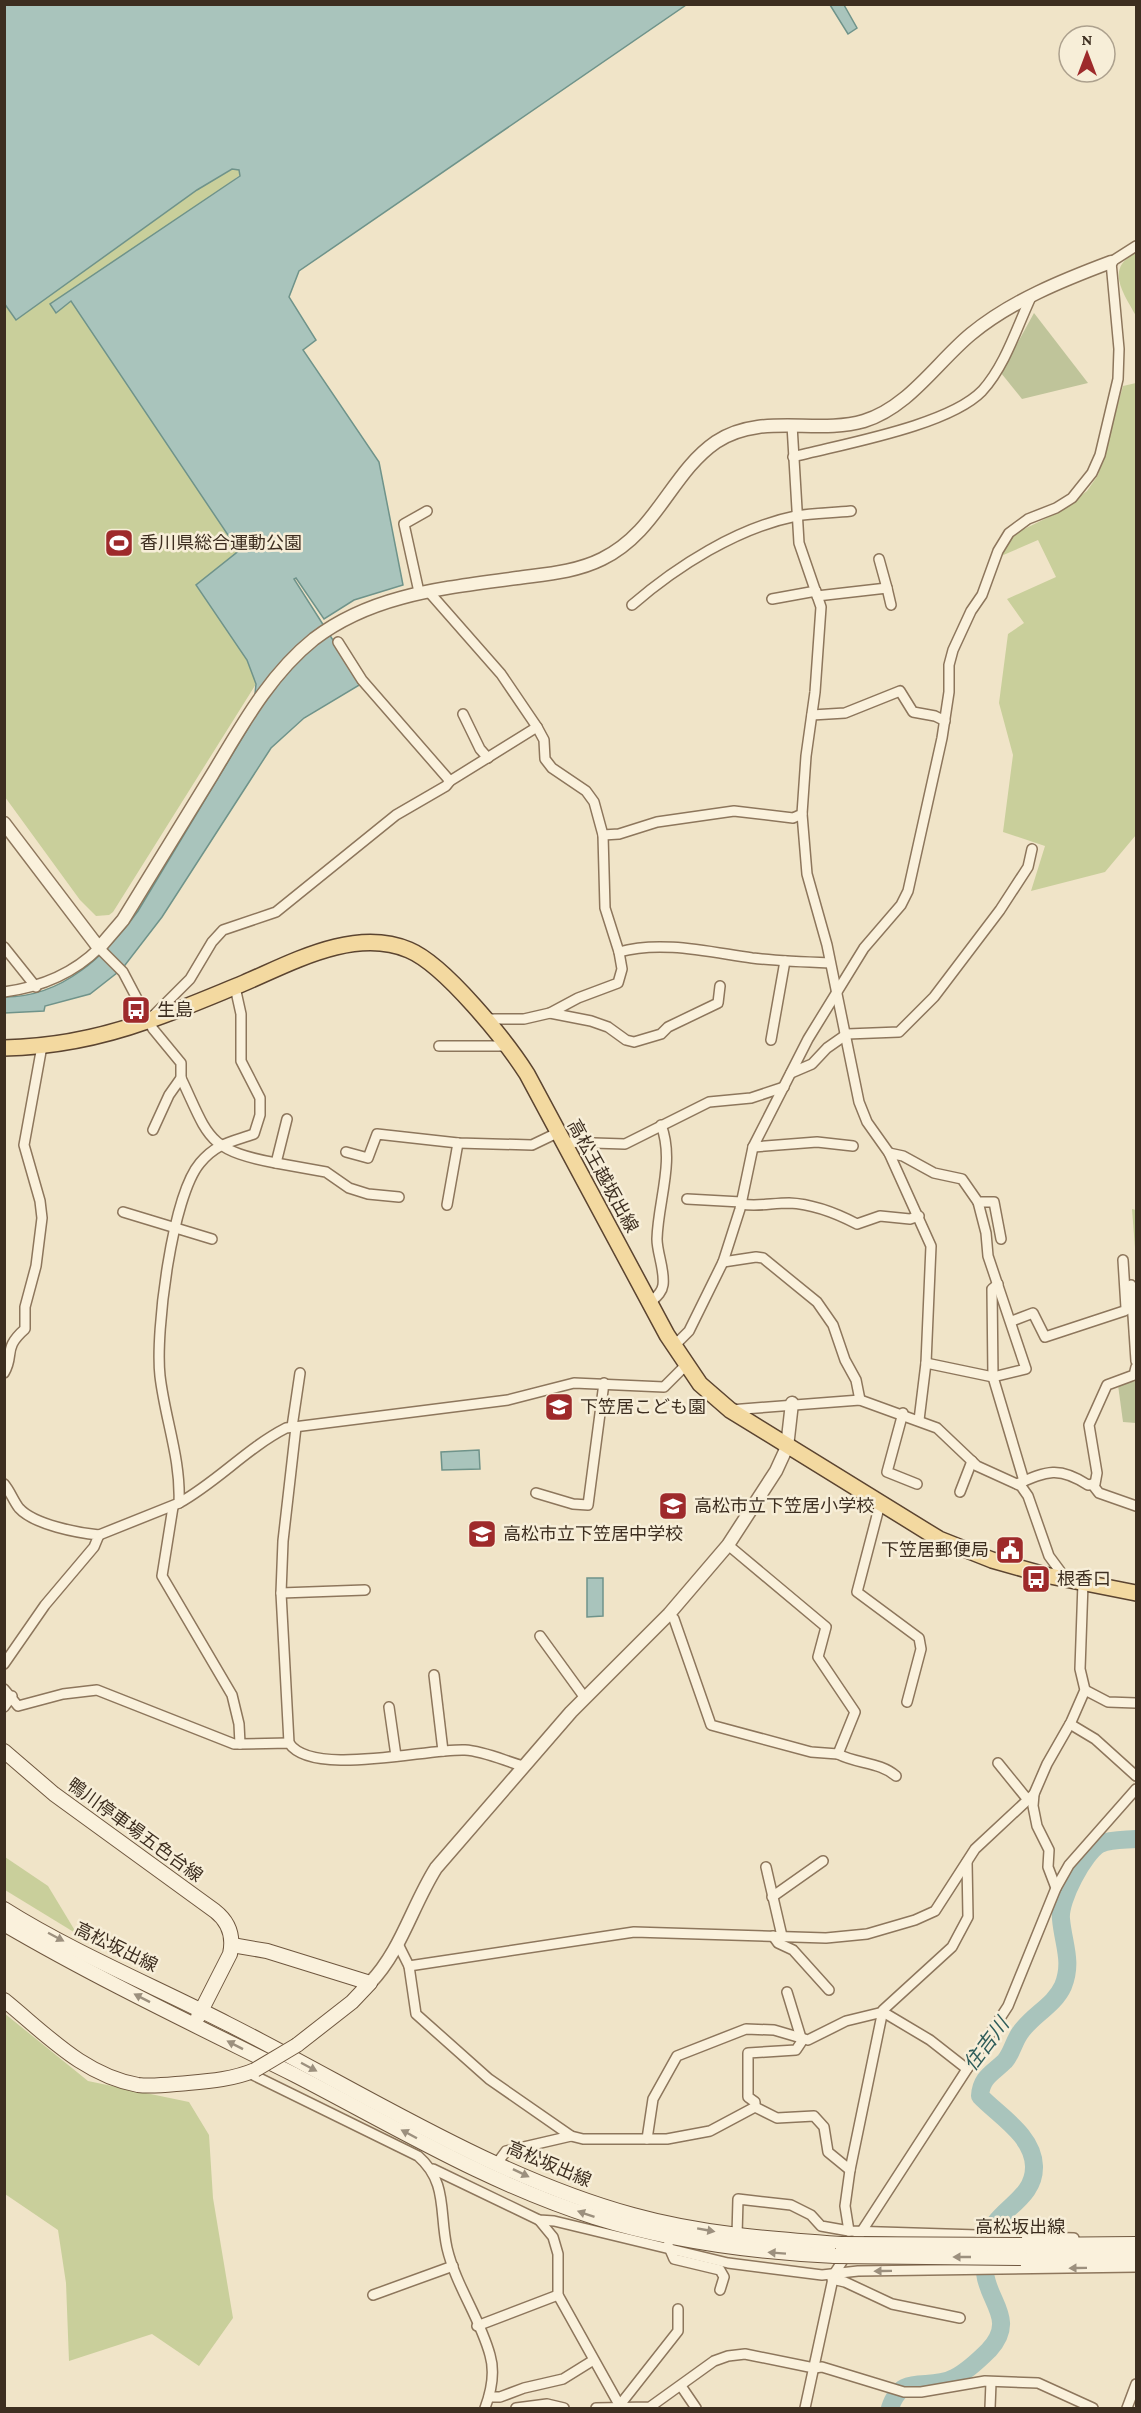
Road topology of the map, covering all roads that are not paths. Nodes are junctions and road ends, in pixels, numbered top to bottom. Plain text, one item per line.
1 (1137, 246) edge
2 (1111, 262) junction
3 (1031, 297) junction
4 (792, 425) junction
5 (793, 457) junction
6 (427, 511) dead end
7 (850, 511) dead end
8 (797, 516) junction
9 (879, 559) dead end
10 (887, 588) junction
11 (419, 593) junction
12 (817, 594) junction
13 (772, 599) dead end
14 (632, 605) dead end
15 (891, 605) dead end
16 (338, 642) dead end
17 (463, 714) dead end
18 (812, 715) junction
19 (945, 721) junction
20 (537, 727) junction
21 (488, 758) junction
22 (450, 781) junction
23 (802, 814) junction
24 (4, 823) edge
25 (603, 835) junction
26 (1032, 849) dead end
27 (4, 947) edge
28 (101, 949) junction
29 (619, 951) junction
30 (785, 961) junction
31 (830, 963) junction
32 (720, 986) dead end
33 (36, 987) junction
34 (235, 987) junction
35 (4, 992) edge
36 (837, 992) junction
37 (550, 1013) junction
38 (484, 1019) junction
39 (148, 1021) junction
40 (847, 1034) junction
41 (771, 1040) dead end
42 (42, 1046) junction
43 (439, 1046) dead end
44 (509, 1046) junction
45 (4, 1048) edge
46 (791, 1073) junction
47 (181, 1078) junction
48 (784, 1087) junction
49 (287, 1119) dead end
50 (661, 1125) junction
51 (153, 1130) dead end
52 (560, 1138) junction
53 (458, 1143) junction
54 (218, 1145) junction
55 (853, 1146) dead end
56 (753, 1147) junction
57 (346, 1152) dead end
58 (889, 1153) junction
59 (276, 1163) junction
60 (399, 1197) dead end
61 (687, 1199) dead end
62 (978, 1202) junction
63 (741, 1203) junction
64 (447, 1205) dead end
65 (123, 1212) dead end
66 (919, 1216) junction
67 (177, 1227) junction
68 (212, 1239) dead end
69 (1001, 1239) dead end
70 (1123, 1260) dead end
71 (723, 1262) junction
72 (998, 1284) junction
73 (1131, 1285) dead end
74 (650, 1303) junction
75 (1129, 1307) junction
76 (1012, 1321) junction
77 (674, 1346) junction
78 (1137, 1361) edge
79 (926, 1363) junction
80 (686, 1365) junction
81 (1137, 1367) edge
82 (4, 1373) edge
83 (300, 1373) dead end
84 (993, 1377) junction
85 (604, 1383) junction
86 (860, 1400) junction
87 (792, 1403) junction
88 (730, 1410) junction
89 (903, 1413) junction
90 (919, 1419) junction
91 (294, 1427) junction
92 (788, 1447) junction
93 (972, 1461) junction
94 (1021, 1482) junction
95 (4, 1484) edge
96 (917, 1484) dead end
97 (1092, 1485) junction
98 (960, 1491) dead end
99 (536, 1493) dead end
100 (880, 1504) junction
101 (176, 1505) junction
102 (1137, 1506) edge
103 (99, 1535) junction
104 (728, 1545) junction
105 (1066, 1579) junction
106 (1083, 1583) junction
107 (365, 1590) dead end
108 (281, 1593) junction
109 (1137, 1593) edge
110 (669, 1614) junction
111 (540, 1636) dead end
112 (4, 1664) edge
113 (434, 1675) dead end
114 (1085, 1690) junction
115 (8, 1693) edge
116 (585, 1698) junction
117 (907, 1702) dead end
118 (1137, 1703) edge
119 (4, 1707) edge
120 (389, 1707) dead end
121 (1070, 1724) junction
122 (289, 1743) junction
123 (240, 1744) junction
124 (4, 1751) edge
125 (443, 1751) junction
126 (838, 1754) junction
127 (396, 1756) junction
128 (998, 1763) dead end
129 (524, 1766) junction
130 (896, 1776) dead end
131 (1137, 1776) edge
132 (1137, 1789) edge
133 (1031, 1797) junction
134 (823, 1861) dead end
135 (967, 1862) junction
136 (766, 1868) dead end
137 (1056, 1888) junction
138 (772, 1897) junction
139 (4, 1909) edge
140 (4, 1924) edge
141 (777, 1936) junction
142 (398, 1944) junction
143 (232, 1945) junction
144 (409, 1965) junction
145 (370, 1983) junction
146 (829, 1990) dead end
147 (787, 1992) dead end
148 (4, 2000) edge
149 (201, 2010) junction
150 (883, 2012) junction
151 (194, 2025) junction
152 (802, 2040) junction
153 (967, 2069) junction
154 (252, 2071) junction
155 (755, 2108) junction
156 (571, 2136) junction
157 (647, 2139) junction
158 (498, 2162) junction
159 (433, 2169) junction
160 (850, 2170) junction
161 (539, 2220) junction
162 (854, 2232) junction
163 (737, 2235) junction
164 (1137, 2240) edge
165 (667, 2243) junction
166 (1137, 2244) edge
167 (838, 2250) junction
168 (1022, 2251) junction
169 (1137, 2258) edge
170 (453, 2266) junction
171 (1137, 2267) edge
172 (833, 2276) junction
173 (720, 2290) dead end
174 (373, 2295) dead end
175 (558, 2295) junction
176 (678, 2309) dead end
177 (960, 2318) dead end
178 (477, 2326) junction
179 (592, 2361) junction
180 (814, 2368) junction
181 (991, 2382) junction
182 (1137, 2384) edge
183 (681, 2386) junction
184 (489, 2397) junction
185 (620, 2407) edge
186 (485, 2409) edge
187 (516, 2409) edge
188 (564, 2409) edge
189 (596, 2409) edge
190 (696, 2409) edge
191 (805, 2409) edge
192 (990, 2409) edge
193 (1093, 2409) edge
194 (1127, 2409) edge

1 - 2 street
2 - 3 street
2 - 19 street
3 - 4 street
3 - 5 street
4 - 5 street
4 - 11 street
5 - 8 street
6 - 11 street
7 - 8 street
8 - 12 street
8 - 14 street
9 - 10 street
10 - 12 street
10 - 15 street
11 - 20 street
11 - 28 street
12 - 13 street
12 - 18 street
16 - 22 street
17 - 21 street
18 - 19 street
18 - 23 street
19 - 36 street
20 - 21 street
20 - 25 street
21 - 22 street
22 - 39 street
23 - 25 street
23 - 31 street
24 - 28 street
25 - 29 street
26 - 40 street
27 - 33 street
28 - 33 street
28 - 39 street
29 - 30 street
29 - 37 street
30 - 31 street
30 - 41 street
31 - 36 street
32 - 37 street
33 - 35 street
34 - 38 main road, 高松王越坂出線
34 - 39 main road, 高松王越坂出線
34 - 54 street
36 - 40 street
36 - 46 street
37 - 38 street
38 - 44 main road, 高松王越坂出線
39 - 42 main road, 高松王越坂出線
39 - 47 street
40 - 46 street
40 - 58 street
42 - 45 main road, 高松王越坂出線
42 - 82 street
43 - 44 street
44 - 52 main road, 高松王越坂出線
46 - 48 street
47 - 51 street
47 - 54 street
48 - 50 street
48 - 56 street
49 - 59 street
50 - 52 street
50 - 74 street
52 - 53 street
52 - 74 main road, 高松王越坂出線
53 - 57 street
53 - 64 street
54 - 59 street
54 - 67 street
55 - 56 street
56 - 63 street
58 - 62 street
58 - 66 street
59 - 60 street
61 - 63 street
62 - 69 street
62 - 72 street
63 - 66 street
63 - 71 street
65 - 67 street
66 - 79 street
67 - 68 street
67 - 101 street
70 - 75 street
71 - 77 street
71 - 86 street
72 - 76 street
72 - 84 street
73 - 75 street
74 - 77 main road, 高松王越坂出線
75 - 76 street
75 - 78 street
76 - 84 street
77 - 80 main road, 高松王越坂出線
79 - 84 street
79 - 90 street
80 - 85 street
80 - 88 main road, 高松王越坂出線
81 - 97 street
83 - 91 street
84 - 94 street
85 - 91 street
85 - 99 street
86 - 87 street
86 - 89 street
87 - 88 street
87 - 92 street
88 - 92 main road, 高松王越坂出線
89 - 90 street
89 - 96 street
90 - 93 street
91 - 101 street
91 - 108 street
92 - 100 main road, 高松王越坂出線
92 - 104 street
93 - 94 street
93 - 98 street
94 - 97 street
94 - 105 street
95 - 103 street
97 - 102 street
100 - 105 main road, 高松王越坂出線
100 - 117 street
101 - 103 street
101 - 123 street
103 - 112 street
104 - 110 street
104 - 126 street
105 - 106 main road, 高松王越坂出線
106 - 109 main road, 高松王越坂出線
106 - 114 street
107 - 108 street
108 - 122 street
110 - 116 street
110 - 126 street
111 - 116 street
113 - 125 street
114 - 118 street
114 - 121 street
115 - 119 street
115 - 123 street
116 - 129 street
120 - 127 street
121 - 131 street
121 - 133 street
122 - 123 street
122 - 127 street
124 - 143 main road, 鴨川停車場五色台線
125 - 127 street
125 - 129 street
126 - 130 street
128 - 133 street
129 - 142 street
132 - 137 street
133 - 135 street
133 - 137 street
134 - 138 street
135 - 141 street
135 - 150 street
136 - 138 street
137 - 153 street
138 - 141 street
139 -> 149 main road, 高松坂出線
151 -> 140 main road, 高松坂出線
141 - 144 street
141 - 146 street
142 - 144 street
142 - 145 street
143 - 145 main road
143 - 149 main road
144 - 156 street
145 - 154 main road, bridge
147 - 152 street
148 - 154 main road
149 - 151 main road
149 -> 158 main road, 高松坂出線
150 - 152 street
150 - 153 street
150 - 160 street
165 -> 151 main road, 高松坂出線
152 - 155 street
152 - 157 street
153 - 162 street
154 - 159 street
155 - 157 street
155 - 160 street
156 - 157 street
156 - 158 street
158 -> 163 main road, 高松坂出線
159 - 161 street
159 - 170 street
160 - 162 street
161 - 165 street
161 - 175 street
162 - 163 street
162 - 164 street
162 - 172 street
163 - 167 main road, 高松坂出線
167 -> 165 main road, 高松坂出線
165 - 172 street
165 - 173 street
166 - 168 main road, 高松坂出線
167 - 168 main road, 高松坂出線, bridge
168 - 169 main road, 高松坂出線
170 - 174 street
170 - 178 street
171 -> 172 street
172 - 177 street
172 - 180 street
175 - 178 street
175 - 179 street
176 - 185 street
178 - 184 street
179 - 184 street
179 - 185 street
180 - 181 street
180 - 183 street
180 - 191 street
181 - 192 street
181 - 193 street
182 - 194 street
183 - 185 street
183 - 190 street
184 - 186 street
185 - 189 street
187 - 188 street

